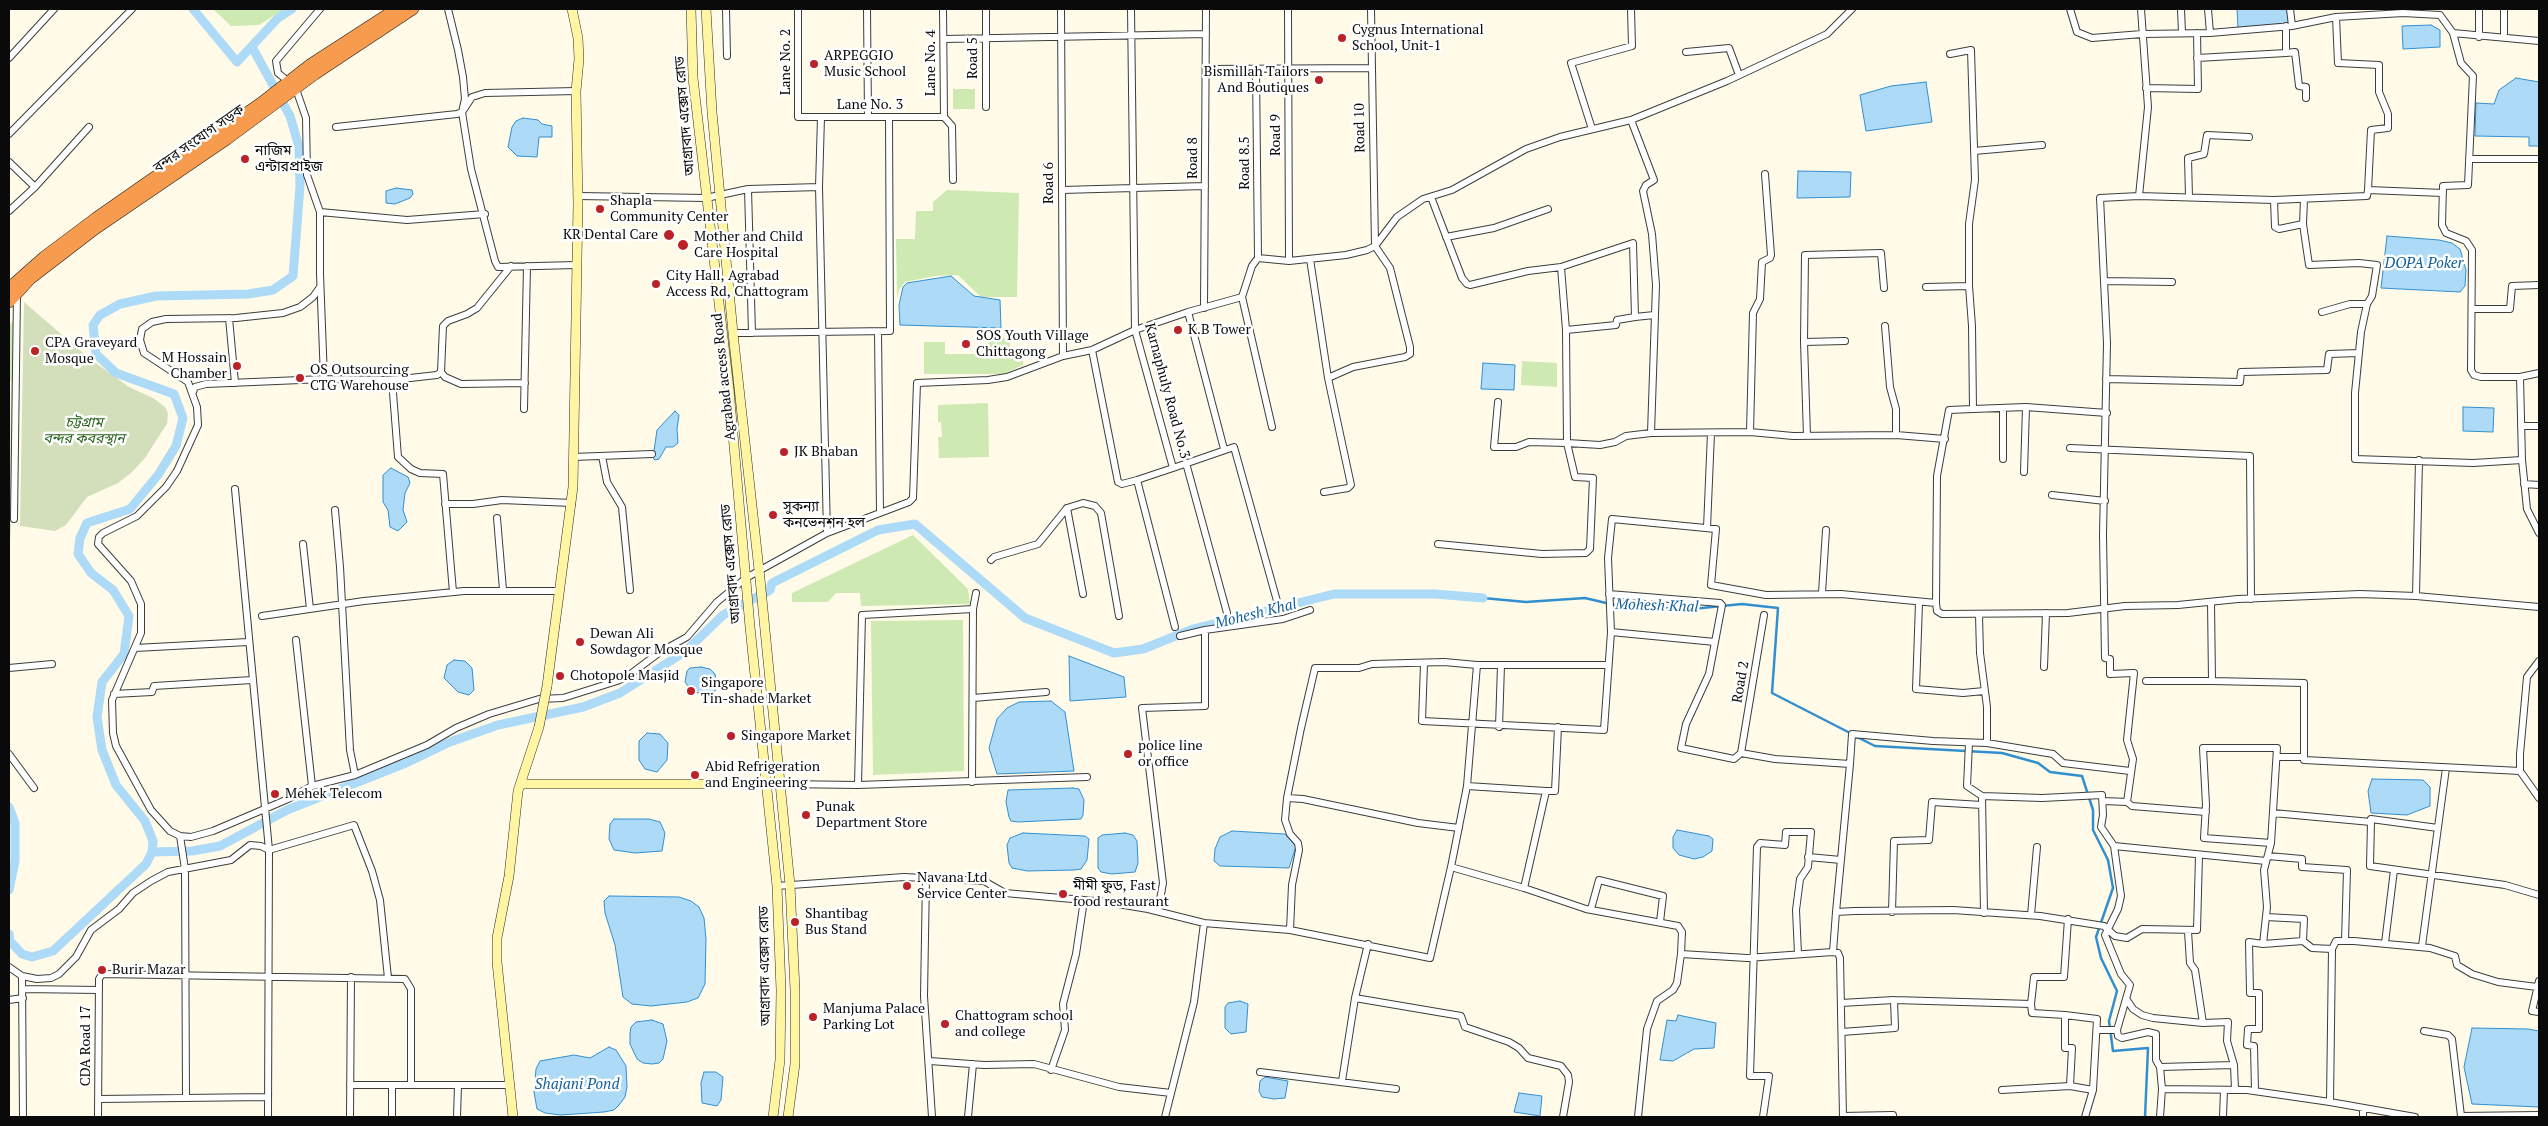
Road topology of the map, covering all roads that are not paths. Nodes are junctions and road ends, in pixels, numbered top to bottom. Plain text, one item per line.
1 (54, 9) edge
2 (132, 9) edge
3 (320, 9) edge
4 (396, 9) edge
5 (413, 9) edge
6 (448, 9) edge
7 (572, 9) edge
8 (691, 9) edge
9 (706, 9) edge
10 (726, 9) edge
11 (798, 9) edge
12 (867, 9) edge
13 (943, 9) edge
14 (986, 9) edge
15 (1061, 9) edge
16 (1131, 9) edge
17 (1206, 9) edge
18 (1288, 9) edge
19 (1371, 9) edge
20 (1631, 9) edge
21 (1852, 9) edge
22 (2070, 9) edge
23 (2141, 9) edge
24 (2181, 9) edge
25 (2208, 9) edge
26 (2290, 9) edge
27 (2479, 9) edge
28 (2504, 9) edge
29 (2403, 11) edge
30 (2371, 12) edge
31 (2431, 12) edge
32 (2336, 17) junction
33 (2289, 26) junction
34 (2182, 33) junction
35 (2197, 33) junction
36 (2210, 33) junction
37 (2454, 33) junction
38 (1206, 34) junction
39 (2142, 34) junction
40 (1132, 35) junction
41 (1061, 36) junction
42 (2504, 36) junction
43 (986, 37) junction
44 (2479, 37) junction
45 (944, 39) junction
46 (2539, 41) edge
47 (1686, 52) dead end
48 (2286, 53) junction
49 (1950, 54) dead end
50 (727, 56) dead end
51 (9, 58) edge
52 (2197, 58) junction
53 (1256, 68) junction
54 (1288, 68) junction
55 (1372, 68) junction
56 (1206, 69) junction
57 (1739, 74) junction
58 (291, 86) junction
59 (2146, 88) junction
60 (576, 90) junction
61 (2306, 98) dead end
62 (986, 107) dead end
63 (462, 112) junction
64 (798, 115) joint
65 (820, 117) junction
66 (868, 117) junction
67 (889, 117) junction
68 (944, 117) junction
69 (1631, 120) junction
70 (89, 127) dead end
71 (336, 127) dead end
72 (1592, 129) junction
73 (9, 134) edge
74 (2250, 137) dead end
75 (2042, 145) dead end
76 (1974, 151) junction
77 (2539, 158) edge
78 (2469, 159) junction
79 (9, 162) edge
80 (1765, 174) dead end
81 (952, 180) dead end
82 (1205, 186) junction
83 (35, 187) junction
84 (819, 187) junction
85 (1133, 188) junction
86 (748, 189) junction
87 (1062, 190) junction
88 (2368, 190) junction
89 (2443, 193) junction
90 (720, 195) junction
91 (578, 196) junction
92 (2139, 196) junction
93 (1431, 197) junction
94 (706, 198) junction
95 (2190, 198) junction
96 (2304, 199) junction
97 (2274, 200) junction
98 (1548, 209) dead end
99 (9, 211) edge
100 (320, 212) junction
101 (485, 214) junction
102 (2304, 224) junction
103 (1446, 237) junction
104 (1375, 246) junction
105 (1258, 258) junction
106 (1310, 259) junction
107 (1289, 261) junction
108 (511, 266) junction
109 (527, 266) junction
110 (576, 266) junction
111 (1561, 267) junction
112 (2104, 281) junction
113 (2172, 282) dead end
114 (2539, 285) edge
115 (1969, 286) junction
116 (320, 287) junction
117 (1926, 287) dead end
118 (1884, 288) dead end
119 (13, 291) edge
120 (1242, 297) junction
121 (9, 302) edge
122 (2367, 304) junction
123 (1204, 308) junction
124 (2473, 309) junction
125 (1188, 312) junction
126 (2322, 312) dead end
127 (1654, 315) junction
128 (1635, 317) junction
129 (229, 318) junction
130 (1885, 326) dead end
131 (1135, 330) junction
132 (1566, 330) junction
133 (821, 332) junction
134 (878, 332) junction
135 (733, 333) junction
136 (752, 333) junction
137 (1804, 342) junction
138 (1845, 342) dead end
139 (1092, 350) junction
140 (2359, 353) junction
141 (1062, 356) junction
142 (441, 372) junction
143 (2539, 373) edge
144 (2520, 377) junction
145 (1328, 378) junction
146 (324, 379) junction
147 (2106, 379) junction
148 (392, 380) junction
149 (235, 382) junction
150 (525, 383) junction
151 (193, 392) junction
152 (1498, 402) dead end
153 (2026, 407) junction
154 (2003, 408) junction
155 (524, 409) dead end
156 (1973, 409) junction
157 (2107, 413) junction
158 (2521, 426) junction
159 (2539, 426) edge
160 (1272, 427) dead end
161 (1750, 432) junction
162 (1651, 433) junction
163 (1711, 433) junction
164 (1896, 435) junction
165 (1806, 436) junction
166 (1945, 439) junction
167 (1567, 443) junction
168 (2070, 448) dead end
169 (1224, 449) junction
170 (2106, 450) junction
171 (652, 454) dead end
172 (602, 456) junction
173 (573, 457) junction
174 (2003, 459) dead end
175 (2419, 460) junction
176 (2522, 460) junction
177 (1186, 463) junction
178 (1173, 468) junction
179 (2024, 472) dead end
180 (1137, 480) junction
181 (2524, 484) junction
182 (2539, 485) edge
183 (235, 489) dead end
184 (1324, 492) dead end
185 (2052, 494) dead end
186 (2105, 501) junction
187 (572, 503) junction
188 (445, 504) junction
189 (1067, 508) junction
190 (335, 510) dead end
191 (880, 513) junction
192 (497, 518) dead end
193 (14, 519) dead end
194 (1707, 528) junction
195 (1826, 530) dead end
196 (827, 533) junction
197 (2539, 533) edge
198 (303, 544) dead end
199 (1438, 544) dead end
200 (991, 560) dead end
201 (760, 575) junction
202 (746, 581) junction
203 (503, 590) junction
204 (630, 590) dead end
205 (559, 591) junction
206 (453, 592) junction
207 (976, 593) dead end
208 (1822, 593) junction
209 (1083, 594) dead end
210 (1610, 594) junction
211 (2416, 596) junction
212 (2251, 599) junction
213 (1278, 601) dead end
214 (2211, 602) junction
215 (1918, 603) junction
216 (1936, 603) junction
217 (342, 604) junction
218 (2539, 607) edge
219 (310, 609) junction
220 (973, 609) junction
221 (2104, 609) junction
222 (1310, 610) dead end
223 (2046, 613) junction
224 (1227, 614) dead end
225 (1764, 614) dead end
226 (1980, 615) junction
227 (262, 616) dead end
228 (1119, 616) dead end
229 (764, 622) joint
230 (1175, 627) dead end
231 (1204, 630) junction
232 (1611, 632) junction
233 (1180, 636) dead end
234 (296, 640) dead end
235 (248, 642) junction
236 (1715, 642) junction
237 (136, 648) junction
238 (2539, 661) edge
239 (52, 664) dead end
240 (1424, 664) junction
241 (1477, 665) junction
242 (1501, 665) junction
243 (1608, 666) junction
244 (2044, 667) dead end
245 (9, 668) edge
246 (252, 680) junction
247 (2146, 681) dead end
248 (2212, 681) junction
249 (1984, 691) junction
250 (1046, 692) dead end
251 (114, 694) junction
252 (973, 698) junction
253 (1473, 724) junction
254 (1498, 726) junction
255 (1558, 727) junction
256 (1969, 743) junction
257 (1987, 743) junction
258 (9, 754) edge
259 (1741, 754) junction
260 (2277, 756) junction
261 (2304, 757) junction
262 (1850, 764) junction
263 (2446, 768) junction
264 (2130, 771) junction
265 (2520, 771) junction
266 (354, 775) junction
267 (1087, 777) dead end
268 (972, 782) junction
269 (522, 784) junction
270 (767, 784) junction
271 (782, 784) junction
272 (858, 785) junction
273 (312, 786) junction
274 (1467, 786) junction
275 (34, 788) dead end
276 (1546, 791) junction
277 (1982, 796) junction
278 (1288, 798) junction
279 (2539, 798) edge
280 (2104, 801) junction
281 (2127, 802) junction
282 (1982, 806) junction
283 (266, 810) junction
284 (2206, 812) junction
285 (2273, 813) junction
286 (2370, 822) junction
287 (1458, 828) junction
288 (2438, 828) junction
289 (180, 840) junction
290 (2271, 843) junction
291 (2114, 846) junction
292 (2037, 847) dead end
293 (269, 850) junction
294 (2199, 856) junction
295 (1808, 857) junction
296 (2267, 859) junction
297 (1841, 860) junction
298 (184, 867) junction
299 (1451, 868) junction
300 (2394, 870) junction
301 (2432, 875) junction
302 (926, 878) junction
303 (790, 885) junction
304 (777, 886) junction
305 (1524, 888) junction
306 (2539, 895) edge
307 (1084, 900) junction
308 (1592, 909) junction
309 (1158, 911) junction
310 (1836, 912) junction
311 (1892, 912) junction
312 (1984, 913) junction
313 (2031, 915) junction
314 (2266, 916) junction
315 (2068, 920) junction
316 (1660, 922) junction
317 (1204, 923) junction
318 (2107, 928) junction
319 (1290, 930) junction
320 (2188, 931) junction
321 (2304, 941) junction
322 (2345, 941) junction
323 (2385, 943) junction
324 (1368, 944) junction
325 (2263, 944) junction
326 (2422, 946) junction
327 (2332, 949) junction
328 (1833, 952) junction
329 (1681, 954) junction
330 (1798, 954) junction
331 (1752, 958) junction
332 (9, 966) edge
333 (186, 974) junction
334 (22, 976) junction
335 (269, 976) junction
336 (350, 977) junction
337 (388, 978) junction
338 (2538, 984) edge
339 (23, 990) junction
340 (99, 990) junction
341 (23, 998) junction
342 (1356, 998) junction
343 (9, 1000) edge
344 (1894, 1000) junction
345 (2127, 1000) junction
346 (1841, 1003) junction
347 (2031, 1004) junction
348 (2539, 1012) edge
349 (2065, 1015) junction
350 (2203, 1022) junction
351 (2097, 1030) junction
352 (2117, 1030) junction
353 (1842, 1032) junction
354 (2424, 1032) dead end
355 (930, 1061) junction
356 (974, 1064) junction
357 (2234, 1065) junction
358 (2160, 1067) junction
359 (1052, 1070) junction
360 (1260, 1072) dead end
361 (1342, 1081) junction
362 (392, 1085) junction
363 (411, 1085) junction
364 (458, 1085) junction
365 (510, 1085) junction
366 (350, 1086) junction
367 (2070, 1086) junction
368 (1396, 1089) dead end
369 (2162, 1089) junction
370 (2002, 1090) dead end
371 (2093, 1090) junction
372 (2224, 1090) junction
373 (2235, 1090) junction
374 (2255, 1091) junction
375 (1171, 1093) junction
376 (268, 1096) junction
377 (98, 1098) junction
378 (186, 1098) junction
379 (2330, 1102) junction
380 (2363, 1108) junction
381 (2539, 1115) edge
382 (1843, 1116) edge
383 (2461, 1116) junction
384 (23, 1117) edge
385 (98, 1117) edge
386 (268, 1117) edge
387 (350, 1117) edge
388 (392, 1117) edge
389 (457, 1117) edge
390 (513, 1117) edge
391 (773, 1117) edge
392 (788, 1117) edge
393 (932, 1117) edge
394 (968, 1117) edge
395 (1165, 1117) edge
396 (1563, 1117) edge
397 (1638, 1117) edge
398 (1764, 1117) edge
399 (1893, 1117) edge
400 (2085, 1117) edge
401 (2160, 1117) edge
402 (2223, 1117) edge
403 (2363, 1117) edge
404 (2416, 1117) edge
405 (2453, 1117) edge

1 - 51 street
2 - 73 street
3 - 58 street
4 - 58 highway, বন্দর সংযোগ সড়ক
5 - 58 highway, বন্দর সংযোগ সড়ক
6 - 63 street
7 - 60 main road
8 - 94 main road, আগ্রাবাদ এক্সেস রোড
9 - 90 main road, Agrabad access Road
10 - 50 street
11 - 64 street, Lane No. 2
12 - 66 street
13 - 45 street, Lane No. 4
14 - 43 street, Road 5
15 - 41 street, Road 6
16 - 40 street, Karnaphuly Road No.3
17 - 38 street, Road 8
18 - 54 street, Road 9
19 - 55 street, Road 10
20 - 72 street
21 - 57 street
22 - 39 street
23 - 39 street
24 - 34 street
25 - 36 street
26 - 33 street
27 - 44 street
28 - 42 street
29 - 30 street
29 - 31 street
30 - 32 street
31 - 37 street
32 - 33 street
32 - 88 street
33 - 36 street
33 - 48 street
34 - 35 street
34 - 39 street
35 - 36 street
35 - 52 street
37 - 44 street
37 - 78 street
38 - 40 street
38 - 56 street, Road 8
39 - 59 street
40 - 41 street
40 - 85 street, Karnaphuly Road No.3
41 - 43 street
41 - 87 street, Road 6
42 - 44 street
42 - 46 street
43 - 45 street
43 - 62 street, Road 5
45 - 68 street, Lane No. 4
47 - 57 street
48 - 52 street
48 - 61 street
49 - 76 street
52 - 59 street
53 - 54 street
53 - 56 street
53 - 105 street, Road 8.5
54 - 55 street
54 - 107 street, Road 9
55 - 104 street, Road 10
56 - 82 street, Road 8
57 - 69 street
58 - 100 street
58 - 119 highway, বন্দর সংযোগ সড়ক
59 - 92 street
60 - 63 street
60 - 91 main road
63 - 71 street
63 - 101 street
64 - 65 street, Lane No. 3
65 - 66 street, Lane No. 3
65 - 84 street
66 - 67 street, Lane No. 3
67 - 68 street, Lane No. 3
67 - 134 street
68 - 81 street
69 - 72 street
69 - 127 street
70 - 83 street
72 - 93 street
74 - 95 street
75 - 76 street
76 - 115 street
77 - 78 street
78 - 89 street
79 - 83 street
80 - 161 street
82 - 85 street
82 - 123 street, Road 8
83 - 99 street
84 - 86 street
84 - 133 street
85 - 87 street
85 - 131 street, Karnaphuly Road No.3
86 - 90 street
86 - 136 street
87 - 141 street, Road 6
88 - 89 street
88 - 96 street
89 - 124 street
90 - 94 street
90 - 135 main road, Agrabad access Road
91 - 94 street
91 - 110 main road
92 - 95 street
92 - 112 street
93 - 103 street
93 - 104 street
94 - 202 main road, আগ্রাবাদ এক্সেস রোড
95 - 97 street
96 - 97 street
96 - 102 street
97 - 102 street
98 - 103 street
100 - 101 street
100 - 116 street
101 - 108 street
102 - 122 street
103 - 111 street
104 - 106 street
104 - 145 street
105 - 107 street
105 - 120 street
106 - 107 street
106 - 145 street
108 - 109 street
108 - 142 street
109 - 110 street
109 - 150 street
110 - 173 main road
111 - 128 street
111 - 132 street
112 - 113 street
112 - 147 street
114 - 124 street
115 - 117 street
115 - 156 street
116 - 129 street
116 - 146 street
118 - 137 street
119 - 121 highway, বন্দর সংযোগ সড়ক
119 - 193 street
120 - 123 street
120 - 160 street
122 - 126 street
122 - 140 street
123 - 125 street
124 - 144 street
125 - 131 street
125 - 169 street
127 - 128 street
127 - 162 street
128 - 132 street
129 - 149 street
129 - 151 street
130 - 164 street
131 - 139 street
131 - 178 street, Karnaphuly Road No.3
132 - 167 street
133 - 134 street
133 - 136 street
133 - 196 street
134 - 191 street
135 - 136 street
135 - 201 main road, Agrabad access Road
137 - 138 street
137 - 165 street
139 - 141 street
139 - 180 street
140 - 147 street
140 - 175 street
141 - 191 street
142 - 148 street
142 - 150 street
143 - 144 street
144 - 158 street
145 - 184 street
146 - 148 street
146 - 149 street
147 - 157 street
148 - 188 street
149 - 151 street
150 - 155 street
151 - 237 street
152 - 167 street
153 - 154 street
153 - 157 street
153 - 179 street
154 - 156 street
154 - 174 street
156 - 166 street
157 - 170 street
158 - 159 street
158 - 176 street
161 - 163 street
161 - 165 street
162 - 163 street
162 - 167 street
163 - 194 street
164 - 165 street
164 - 166 street
166 - 216 street
167 - 199 street
168 - 170 street
169 - 177 street, Karnaphuly Road No.3
169 - 213 street
170 - 186 street
170 - 212 street
171 - 172 street
172 - 173 street
172 - 204 street
173 - 187 main road
175 - 176 street
175 - 211 street
176 - 181 street
177 - 178 street, Karnaphuly Road No.3
177 - 224 street
178 - 180 street
180 - 230 street
181 - 182 street
181 - 197 street
183 - 235 street
185 - 186 street
186 - 221 street
187 - 188 street
187 - 205 main road
188 - 206 street
189 - 200 street
189 - 209 street
189 - 228 street
190 - 217 street
191 - 196 street
192 - 203 street
194 - 208 street
194 - 210 street
195 - 208 street
196 - 201 street
198 - 219 street
201 - 202 street
201 - 229 main road, Agrabad access Road
202 - 266 street
202 - 270 main road, আগ্রাবাদ এক্সেস রোড
203 - 205 street
203 - 206 street
205 - 269 main road, bridge
206 - 217 street
207 - 220 street
208 - 215 street
210 - 232 street
210 - 236 street
211 - 212 street
211 - 218 street
212 - 214 street
214 - 221 street
214 - 248 street
215 - 216 street
215 - 249 street
216 - 226 street
217 - 219 street
217 - 266 street
219 - 227 street
220 - 252 street
220 - 272 street
221 - 223 street
221 - 264 street
222 - 231 street
223 - 226 street
223 - 244 street
225 - 259 street, Road 2
226 - 249 street
229 - 271 main road, আগ্রাবাদ এক্সেস রোড
231 - 233 street
231 - 309 street
232 - 236 street
232 - 243 street
234 - 273 street
235 - 237 street
235 - 246 street
236 - 259 street
237 - 251 street
238 - 265 street
239 - 245 street
240 - 241 street
240 - 253 street
240 - 278 street
241 - 242 street
241 - 253 street
242 - 243 street
242 - 254 street
243 - 255 street
246 - 251 street
246 - 283 street
247 - 248 street
248 - 261 street
249 - 257 street
250 - 252 street
251 - 289 street
252 - 268 street
253 - 254 street
253 - 274 street
254 - 255 street
255 - 276 street
256 - 257 street
256 - 262 street
256 - 277 street
257 - 264 street
258 - 275 street
259 - 262 street
260 - 261 street
260 - 284 street
260 - 285 street
261 - 263 street
262 - 297 street
263 - 265 street
263 - 288 street
264 - 281 street
265 - 279 street
266 - 273 street
267 - 268 street
268 - 272 street
269 - 270 main road
269 - 365 main road
270 - 271 main road
270 - 304 main road, আগ্রাবাদ এক্সেস রোড
271 - 272 street
271 - 303 main road, আগ্রাবাদ এক্সেস রোড
273 - 283 street
274 - 276 street
274 - 287 street
276 - 305 street
277 - 280 street
277 - 282 street
278 - 287 street
278 - 319 street
280 - 281 street
280 - 291 street
281 - 284 street
282 - 311 street
282 - 312 street
283 - 289 street
283 - 293 street
284 - 290 street
285 - 286 street
285 - 290 street
286 - 288 street
286 - 300 street
287 - 299 street
288 - 301 street
289 - 298 street
290 - 296 street
291 - 294 street
291 - 318 street
292 - 313 street
293 - 298 street
293 - 335 street
293 - 337 street
294 - 296 street
294 - 320 street
295 - 297 street
295 - 330 street
295 - 331 street
296 - 314 street
296 - 322 street
297 - 310 street
298 - 333 street
298 - 334 street
299 - 305 street
299 - 324 street
300 - 301 street
300 - 323 street
301 - 306 street
301 - 326 street
302 - 303 street
302 - 307 street
302 - 355 street
303 - 304 street
303 - 392 main road, আগ্রাবাদ এক্সেস রোড
304 - 391 main road, আগ্রাবাদ এক্সেস রোড
305 - 308 street
307 - 309 street
307 - 359 street
308 - 316 street
308 - 316 street
309 - 317 street
310 - 311 street
310 - 328 street
311 - 312 street
312 - 313 street
313 - 315 street
314 - 321 street
314 - 325 street
315 - 318 street
315 - 347 street
316 - 329 street
317 - 319 street
317 - 375 street
318 - 320 street
318 - 345 street
319 - 324 street
320 - 350 street
321 - 325 street
321 - 327 street
322 - 323 street
322 - 327 street
323 - 326 street
324 - 342 street
325 - 374 street
326 - 338 street
327 - 379 street
328 - 330 street
328 - 346 street
329 - 331 street
329 - 397 street
330 - 331 street
331 - 398 street
332 - 334 street
333 - 335 street
333 - 340 street, CDA Road 17
333 - 378 street
334 - 339 street
335 - 336 street
335 - 376 street
336 - 337 street
336 - 366 street
337 - 363 street
338 - 348 street
339 - 340 street
339 - 341 street
340 - 377 street, CDA Road 17
341 - 343 street
341 - 384 street
342 - 361 street
342 - 396 street
344 - 346 street
344 - 347 street
344 - 353 street
345 - 350 street
345 - 352 street
346 - 353 street
347 - 349 street
349 - 351 street
349 - 367 street
350 - 357 street
351 - 352 street
351 - 371 street
352 - 358 street
353 - 382 street
354 - 383 street
355 - 356 street
355 - 393 street
356 - 359 street
356 - 394 street
357 - 358 street
357 - 373 street
358 - 369 street
359 - 375 street
360 - 361 street
361 - 368 street
362 - 363 street
362 - 366 street
362 - 388 street
363 - 364 street
364 - 365 street
364 - 389 street
365 - 390 main road
366 - 387 street
367 - 370 street
367 - 371 street
369 - 372 street
369 - 401 street
371 - 400 street
372 - 373 street
372 - 402 street
373 - 374 street
374 - 379 street
375 - 395 street
376 - 378 street
376 - 386 street
377 - 378 street
377 - 385 street, CDA Road 17
379 - 380 street
380 - 403 street
380 - 404 street
381 - 383 street
382 - 399 street
383 - 405 street

